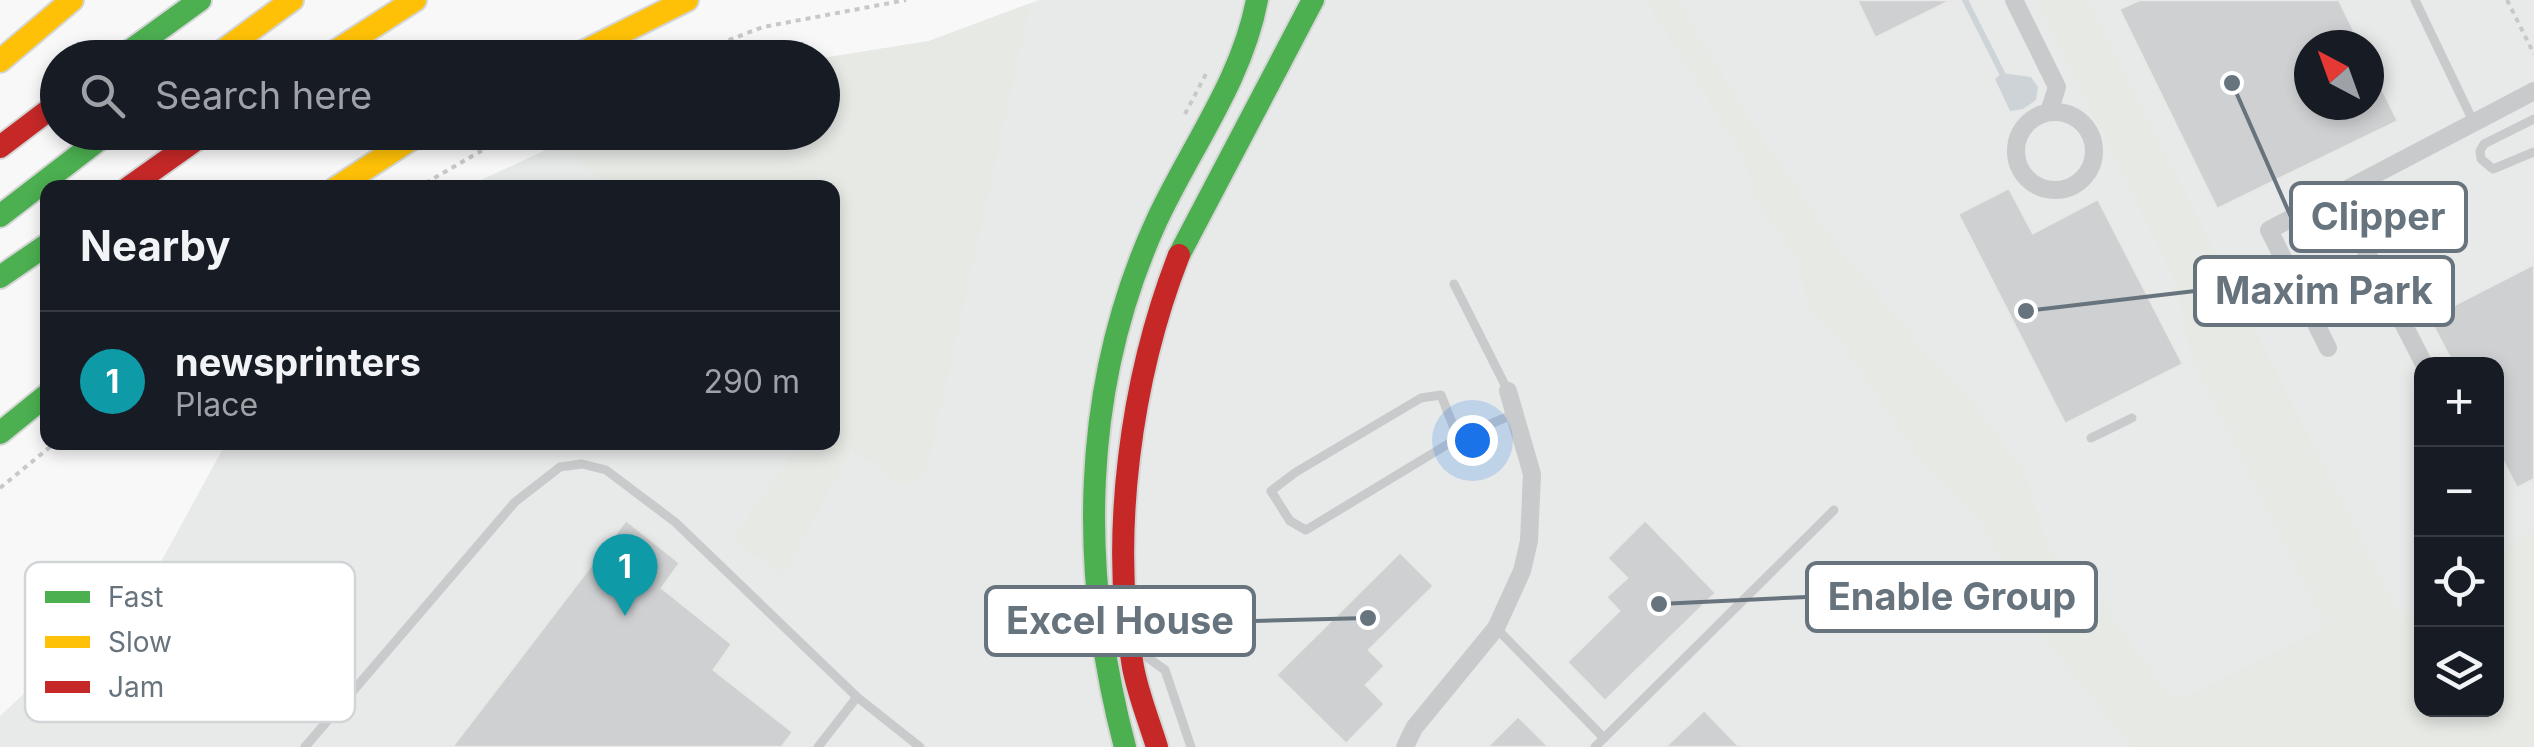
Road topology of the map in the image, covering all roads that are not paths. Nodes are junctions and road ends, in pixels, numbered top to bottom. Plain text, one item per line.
1 (72, 0) edge
2 (200, 0) edge
3 (292, 0) edge
4 (415, 0) edge
5 (687, 0) edge
6 (1258, 0) edge
7 (1312, 0) edge
8 (2014, 0) edge
9 (2414, 0) edge
10 (145, 40) edge
11 (238, 40) edge
12 (353, 40) edge
13 (607, 40) edge
14 (0, 61) edge
15 (2534, 91) edge
16 (2049, 112) junction
17 (40, 117) edge
18 (2534, 119) edge
19 (2473, 121) junction
20 (0, 147) edge
21 (86, 150) edge
22 (182, 150) edge
23 (394, 150) edge
24 (2534, 152) edge
25 (47, 180) edge
26 (139, 180) edge
27 (348, 180) edge
28 (40, 185) edge
29 (2337, 195) junction
30 (0, 216) edge
31 (40, 250) edge
32 (0, 277) edge
33 (1454, 284) dead end
34 (2328, 348) dead end
35 (2420, 357) edge
36 (1508, 392) joint
37 (40, 400) edge
38 (1516, 414) junction
39 (2132, 418) dead end
40 (0, 433) edge
41 (1458, 438) junction
42 (2092, 438) dead end
43 (1834, 510) dead end
44 (1496, 628) junction
45 (1130, 645) junction
46 (355, 689) edge
47 (858, 698) junction
48 (326, 722) edge
49 (1604, 738) junction
50 (305, 747) edge
51 (818, 747) edge
52 (920, 747) edge
53 (1124, 747) edge
54 (1157, 747) edge
55 (1191, 747) edge
56 (1405, 747) edge
57 (1595, 747) edge

1 - 14 main road
2 - 10 main road
3 - 11 main road
4 - 12 main road
5 - 13 main road
6 - 53 main road
7 - 45 main road
8 - 16 street
9 - 19 lane
15 - 19 street
16 - 16 street
17 - 20 main road
18 - 24 lane
19 - 29 street
21 - 25 main road
22 - 26 main road
23 - 27 main road
28 - 30 main road
29 - 34 street
29 - 35 street
31 - 32 main road
33 - 36 lane
36 - 38 street
37 - 40 main road
38 - 41 lane
38 - 44 street
39 - 42 lane
41 - 41 lane
43 - 49 lane
44 - 49 lane
44 - 56 street
45 - 54 main road
45 - 55 lane
46 - 47 lane
47 - 51 lane
47 - 52 lane
48 - 50 lane
49 - 57 lane

